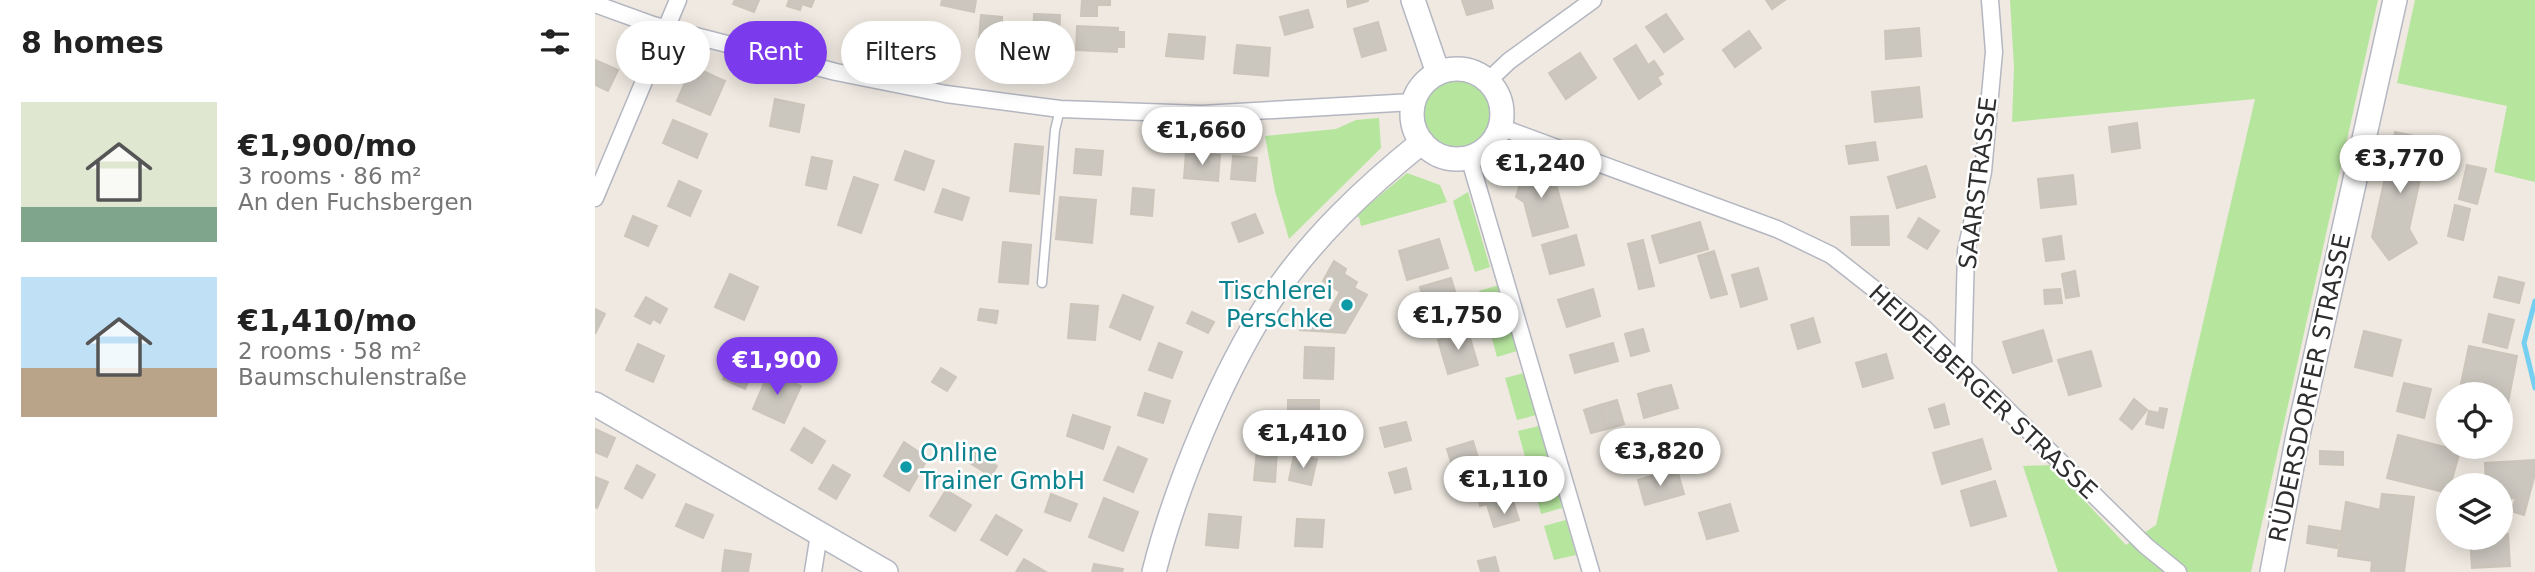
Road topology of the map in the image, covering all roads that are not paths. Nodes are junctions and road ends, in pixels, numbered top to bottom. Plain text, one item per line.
1 (678, 0) edge
2 (1413, 0) edge
3 (1593, 0) edge
4 (1990, 0) edge
5 (2395, 0) edge
6 (595, 4) edge
7 (645, 21) edge
8 (671, 21) edge
9 (710, 40) edge
10 (1438, 73) junction
11 (1488, 81) junction
12 (645, 84) edge
13 (1413, 102) junction
14 (1060, 109) junction
15 (1500, 127) junction
16 (1422, 142) junction
17 (1469, 157) junction
18 (595, 198) edge
19 (1042, 283) dead end
20 (1963, 366) junction
21 (595, 404) edge
22 (819, 534) junction
23 (813, 572) edge
24 (886, 572) edge
25 (1154, 572) edge
26 (1591, 572) edge
27 (2178, 572) edge
28 (2272, 572) edge

1 - 8 street
2 - 10 street
3 - 11 street
4 - 20 street, SAARSTRASSE
5 - 28 street, RÜDERSDORFER STRASSE
6 - 7 street
9 - 14 street
10 - 11 street
10 - 13 street
11 - 15 street
12 - 18 street
13 - 14 street
13 - 16 street
14 - 19 lane
15 - 17 street
15 - 20 street, HEIDELBERGER STRASSE
16 - 17 street
16 - 25 street
17 - 26 street
20 - 27 street, HEIDELBERGER STRASSE
21 - 22 street
22 - 23 street
22 - 24 street

